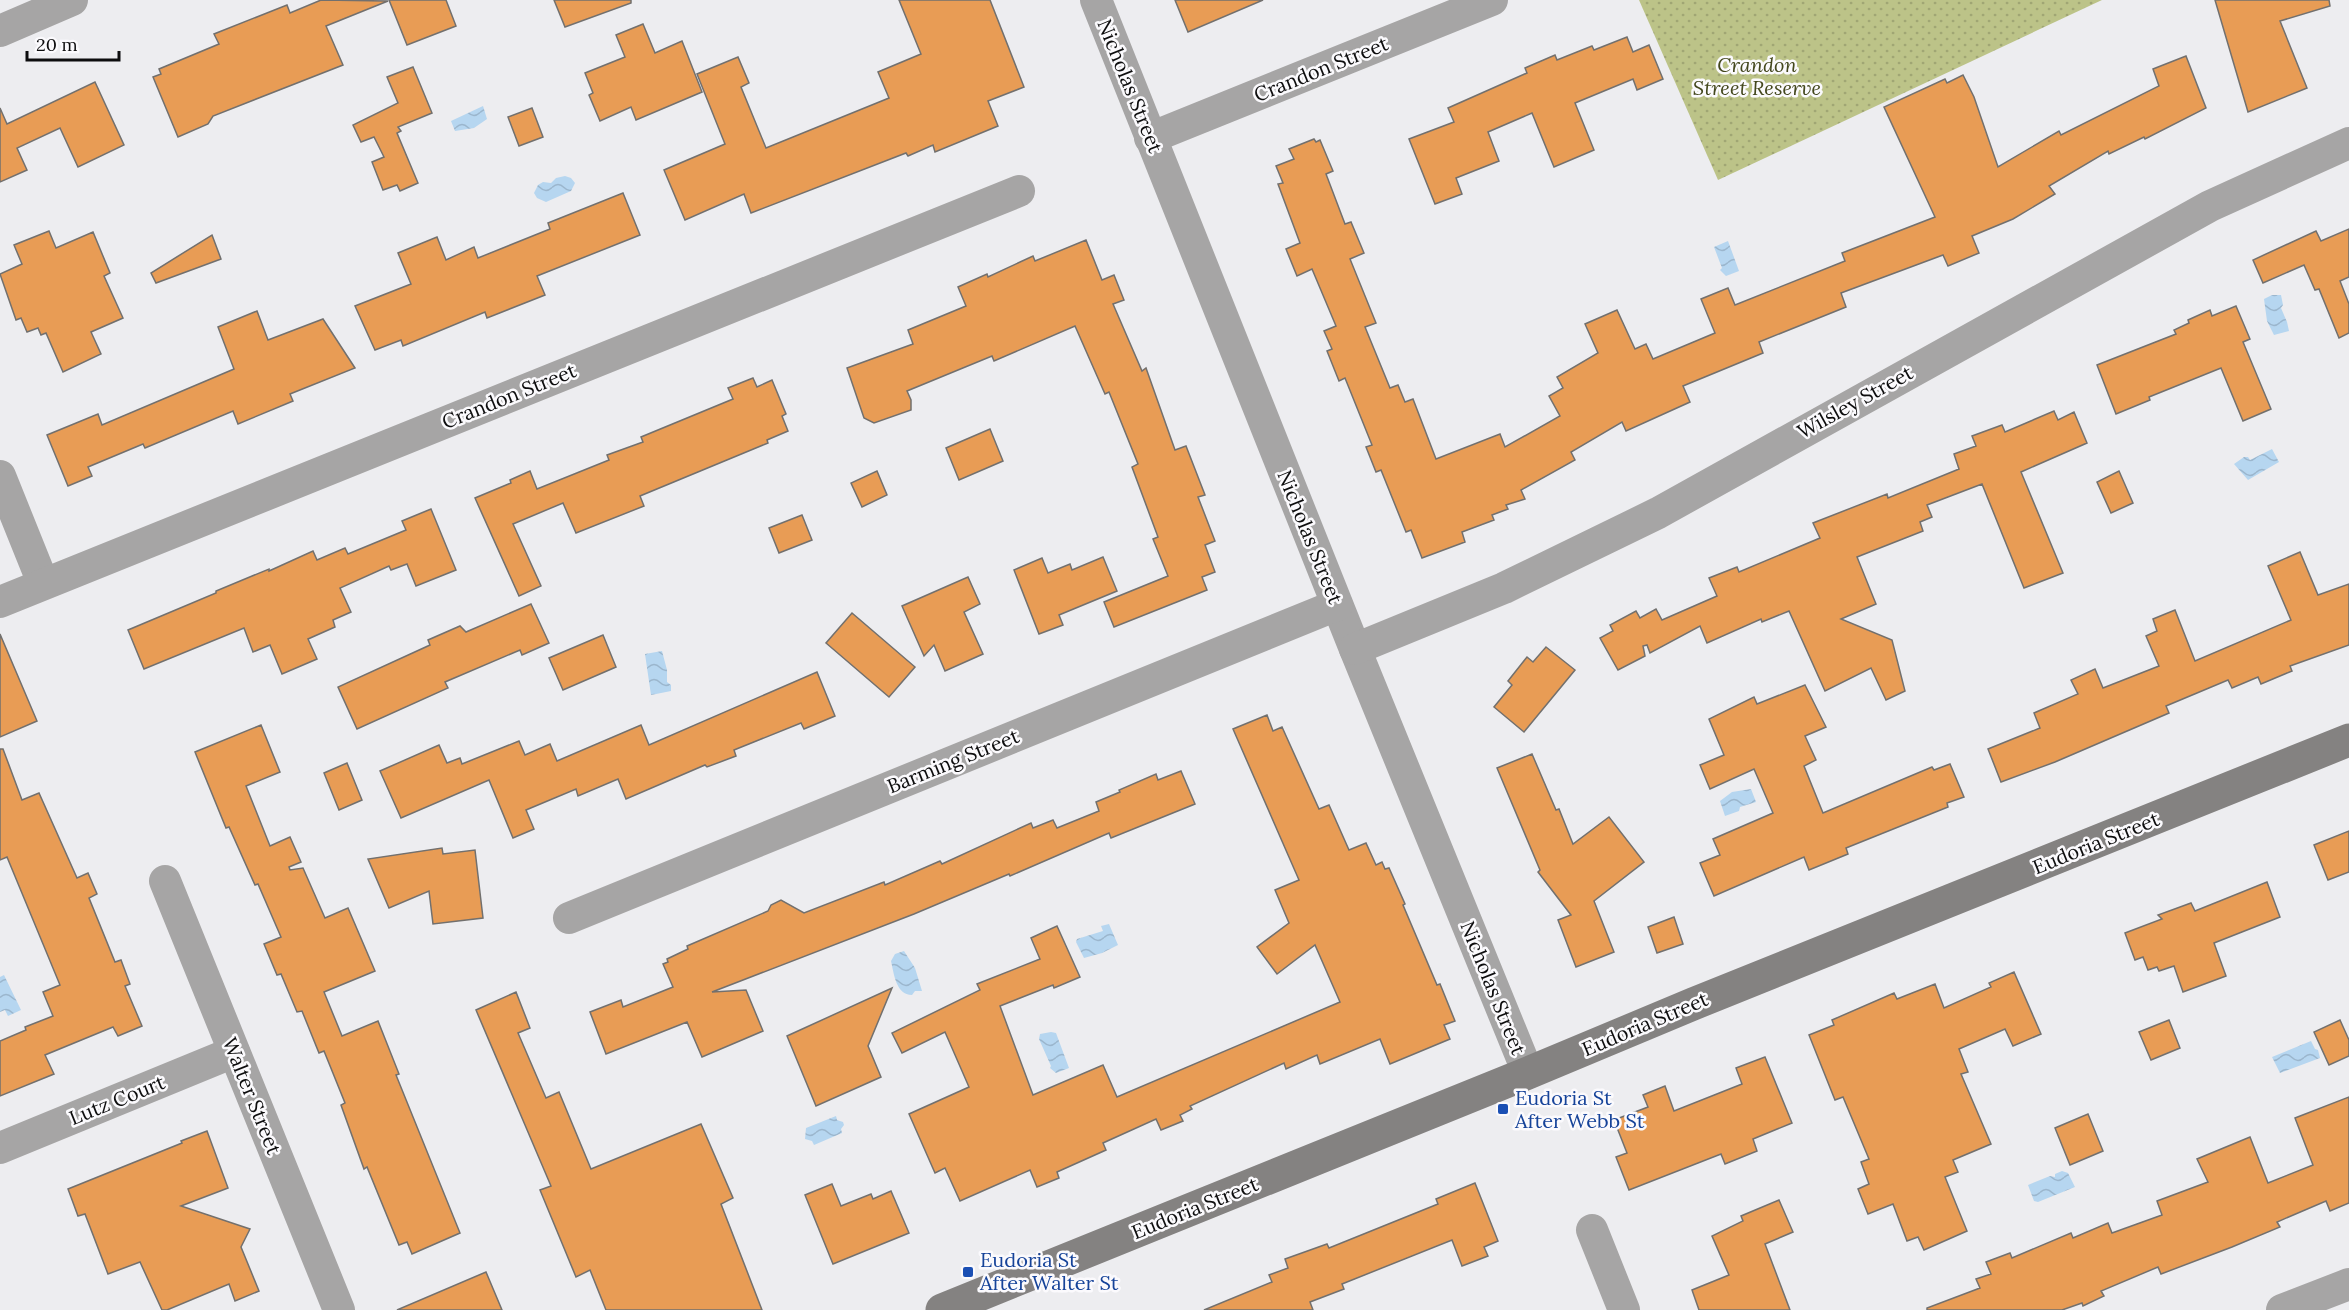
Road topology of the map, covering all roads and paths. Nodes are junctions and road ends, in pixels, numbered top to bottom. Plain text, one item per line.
1 (72, 0) edge
2 (1095, 0) edge
3 (1492, 0) edge
4 (0, 31) edge
5 (1150, 138) junction
6 (2349, 143) edge
7 (1019, 191) dead end
8 (0, 476) edge
9 (43, 584) junction
10 (0, 602) edge
11 (1337, 605) junction
12 (1355, 649) junction
13 (2349, 740) edge
14 (165, 881) dead end
15 (569, 918) dead end
16 (234, 1052) junction
17 (1528, 1073) junction
18 (0, 1148) edge
19 (1592, 1230) dead end
20 (2349, 1284) edge
21 (339, 1310) edge
22 (942, 1310) edge
23 (1624, 1310) edge
24 (2282, 1310) edge

1 - 4 street
2 - 5 street, Nicholas Street
3 - 5 street, Crandon Street
5 - 11 street, Nicholas Street
6 - 12 street, Wilsley Street
7 - 9 street, Crandon Street
8 - 9 street
9 - 10 street, Crandon Street
11 - 12 street, Nicholas Street
11 - 15 street, Barming Street
12 - 17 street, Nicholas Street
13 - 17 main road, Eudoria Street
14 - 16 street, Walter Street
16 - 18 street, Lutz Court
16 - 21 street, Walter Street
17 - 22 main road, Eudoria Street
19 - 23 street
20 - 24 street

